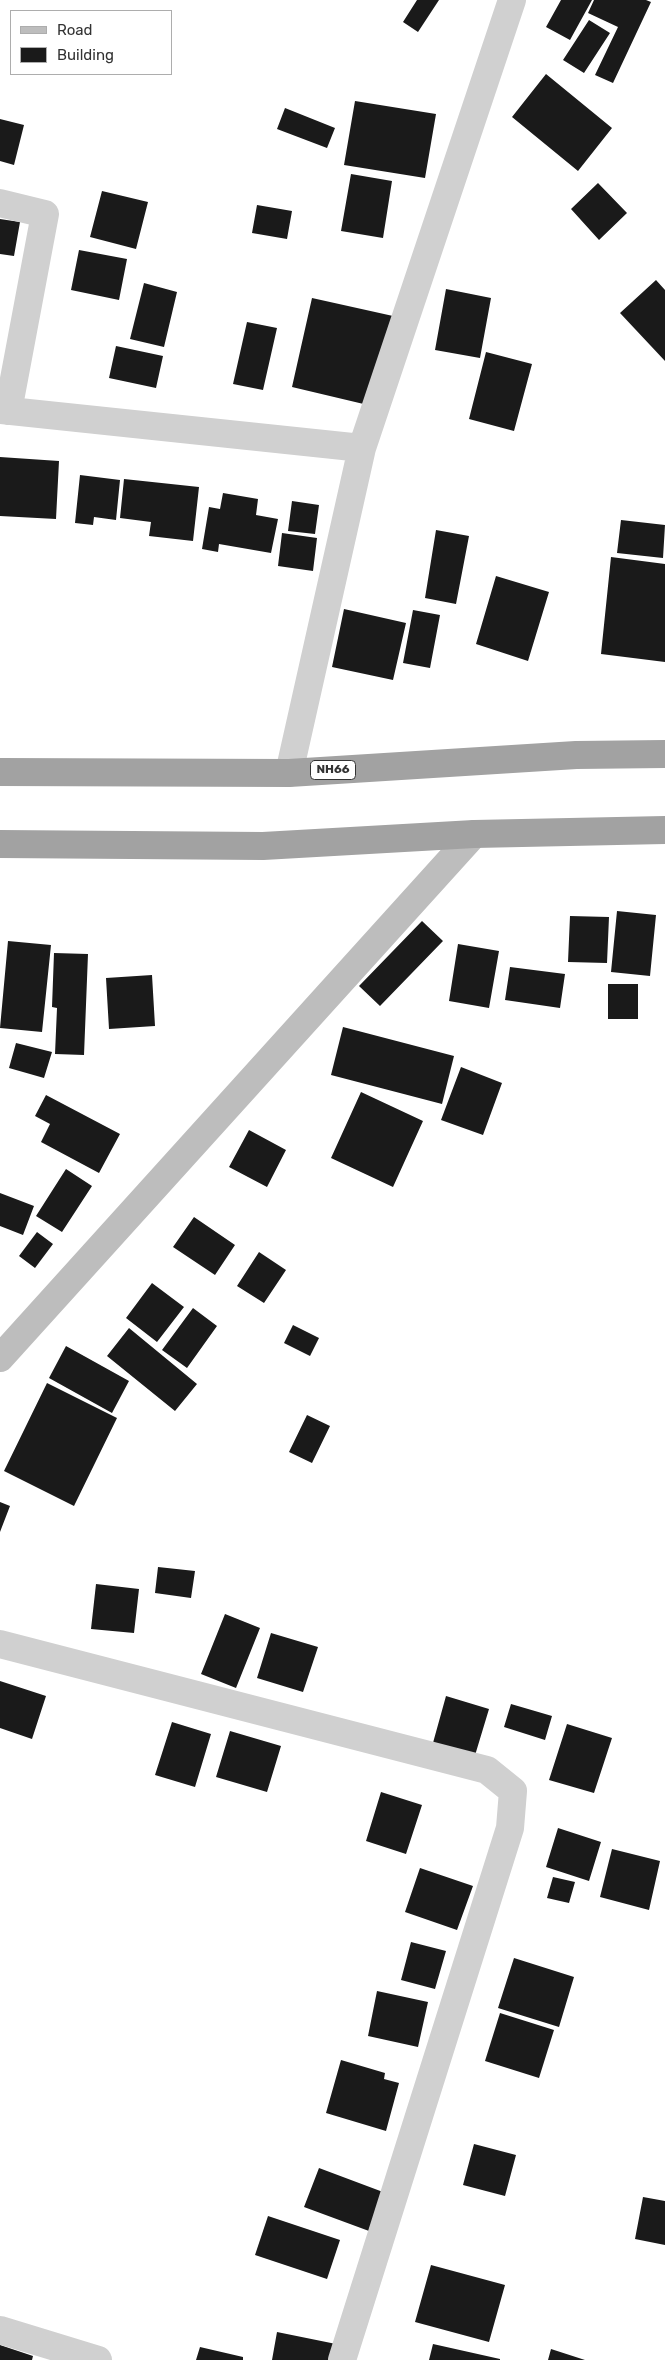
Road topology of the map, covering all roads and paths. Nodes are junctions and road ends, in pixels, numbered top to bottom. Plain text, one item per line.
1 (512, 0) edge
2 (0, 203) edge
3 (4, 411) edge
4 (362, 448) junction
5 (665, 754) edge
6 (0, 772) edge
7 (289, 773) junction
8 (665, 830) edge
9 (474, 834) junction
10 (0, 844) edge
11 (0, 1358) edge
12 (0, 1644) edge
13 (0, 2330) edge
14 (98, 2360) edge
15 (342, 2360) edge

1 - 4 street
2 - 3 street
3 - 4 street
4 - 7 street
5 - 7 highway, NH66
6 - 7 highway, NH66
8 - 9 highway
9 - 10 highway
9 - 11 main road
12 - 15 street
13 - 14 street

